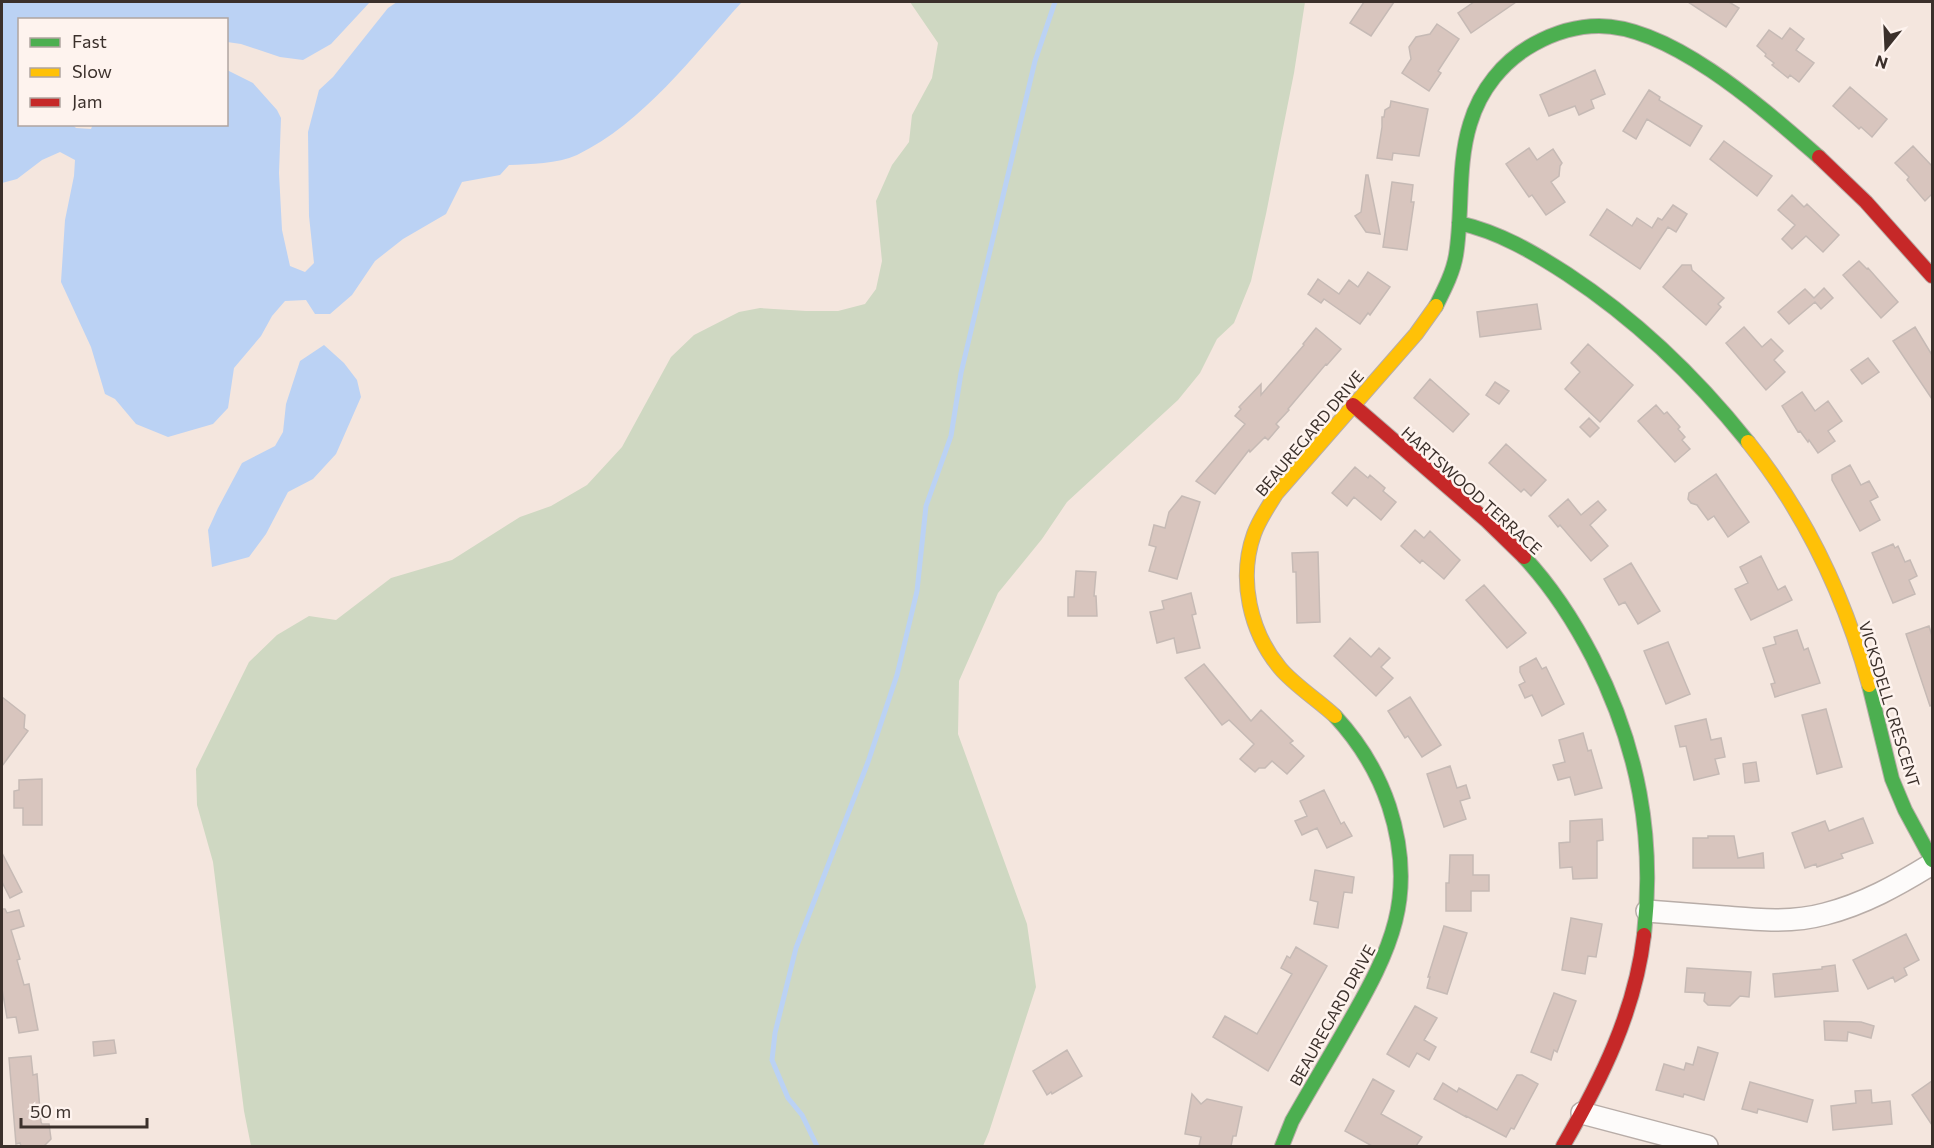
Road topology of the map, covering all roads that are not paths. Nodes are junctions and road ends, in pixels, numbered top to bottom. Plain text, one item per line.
1 (1459, 224) junction
2 (1932, 276) edge
3 (1353, 405) junction
4 (1932, 862) edge
5 (1647, 911) junction
6 (1582, 1113) junction
7 (1282, 1146) edge
8 (1563, 1146) edge
9 (1707, 1146) edge

1 - 2 street, BEAUREGARD DRIVE
1 - 3 street, BEAUREGARD DRIVE
1 - 4 street, VICKSDELL CRESCENT
3 - 5 street, HARTSWOOD TERRACE
3 - 7 street, BEAUREGARD DRIVE
4 - 5 street
5 - 6 street, HARTSWOOD TERRACE
6 - 8 street, HARTSWOOD TERRACE
6 - 9 street

